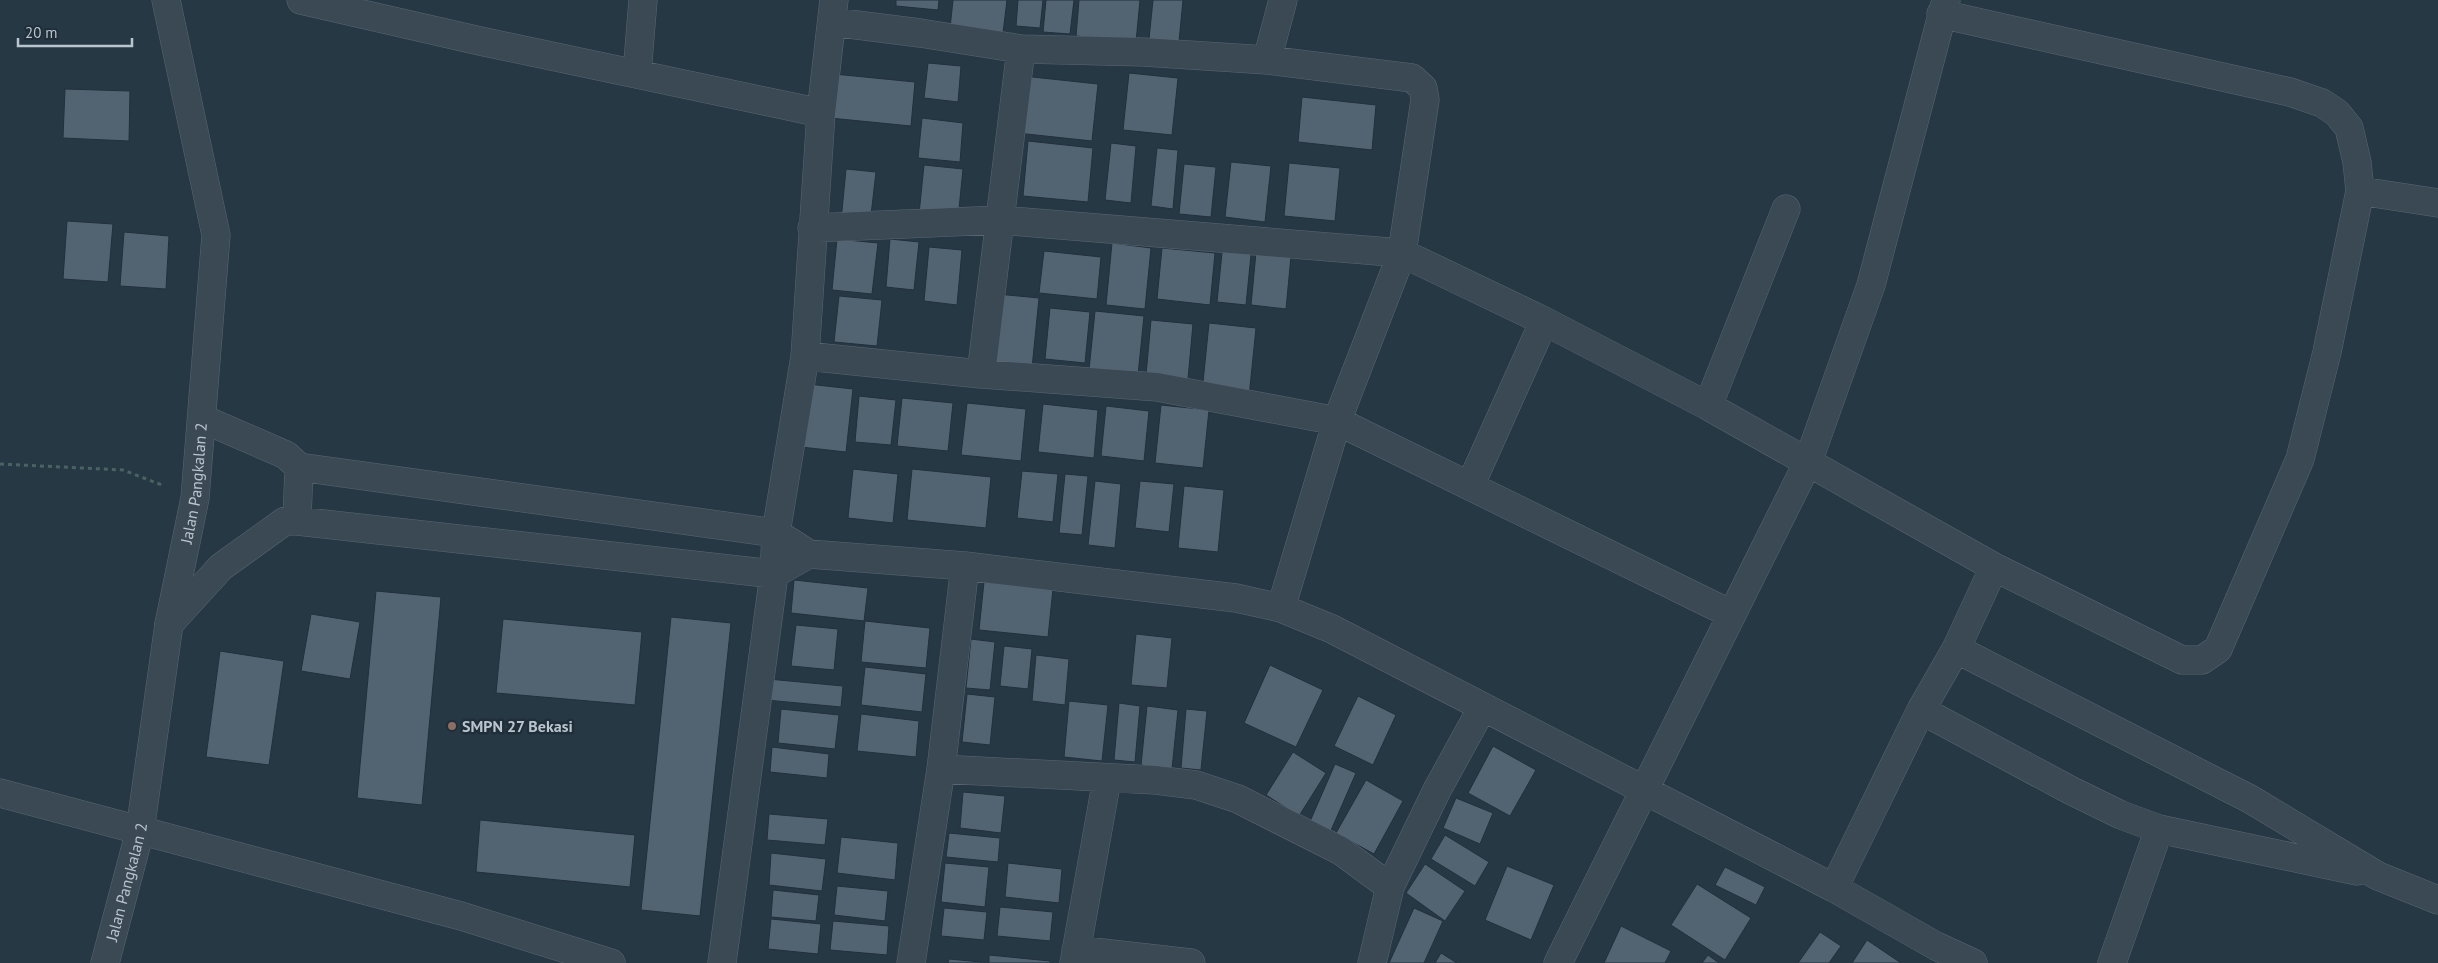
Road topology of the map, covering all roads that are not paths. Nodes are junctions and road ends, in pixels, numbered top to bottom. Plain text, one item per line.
1 (166, 0) edge
2 (301, 0) edge
3 (643, 0) edge
4 (1283, 0) edge
5 (1943, 7) edge
6 (833, 11) edge
7 (1020, 49) junction
8 (1267, 60) junction
9 (637, 74) junction
10 (821, 113) junction
11 (2360, 192) junction
12 (2438, 203) edge
13 (1786, 209) dead end
14 (999, 220) junction
15 (812, 228) junction
16 (1402, 253) junction
17 (1544, 321) junction
18 (806, 356) junction
19 (981, 374) junction
20 (1708, 406) junction
21 (203, 419) junction
22 (1337, 421) junction
23 (1808, 462) junction
24 (300, 467) junction
25 (1470, 486) junction
26 (298, 520) junction
27 (776, 533) junction
28 (808, 554) junction
29 (965, 566) junction
30 (1994, 567) junction
31 (774, 574) junction
32 (1281, 608) junction
33 (1731, 614) junction
34 (169, 624) junction
35 (1956, 649) junction
36 (1482, 708) junction
37 (1921, 710) junction
38 (941, 769) junction
39 (1107, 779) junction
40 (1645, 792) junction
41 (0, 793) edge
42 (2159, 829) junction
43 (140, 831) junction
44 (2378, 876) junction
45 (1390, 887) junction
46 (1834, 888) junction
47 (2438, 900) edge
48 (1075, 957) edge
49 (105, 963) edge
50 (611, 963) edge
51 (722, 963) edge
52 (911, 963) edge
53 (1191, 963) edge
54 (1372, 963) edge
55 (1558, 963) edge
56 (1973, 963) edge
57 (2112, 963) edge

1 - 21 street, Jalan Pangkalan 2
2 - 9 street
3 - 9 street
4 - 8 street
5 - 11 street
5 - 23 street
6 - 7 street
6 - 10 street
7 - 8 street
7 - 14 street
8 - 16 street
9 - 10 street
10 - 15 street
11 - 12 street
11 - 30 street
13 - 20 street
14 - 15 street
14 - 16 street
14 - 19 street
15 - 18 street
16 - 17 street
16 - 22 street
17 - 20 street
17 - 25 street
18 - 19 street
18 - 27 street
19 - 22 street
20 - 23 street
21 - 24 street
21 - 34 street, Jalan Pangkalan 2
22 - 25 street
22 - 32 street
23 - 30 street
23 - 33 street
24 - 26 street
24 - 27 street
25 - 33 street
26 - 31 street
26 - 34 street
27 - 28 street
27 - 31 street
28 - 29 street
28 - 31 street
29 - 32 street
29 - 38 street
30 - 35 street
31 - 51 street
32 - 36 street
33 - 40 street
34 - 43 street, Jalan Pangkalan 2
35 - 37 street
35 - 44 street
36 - 40 street
36 - 45 street
37 - 42 street
37 - 46 street
38 - 39 street
38 - 52 street
39 - 45 street
39 - 48 street
40 - 46 street
40 - 55 street
41 - 43 street
42 - 44 street
42 - 57 street
43 - 49 street, Jalan Pangkalan 2
43 - 50 street
44 - 47 street
45 - 54 street
46 - 56 street
48 - 53 street

